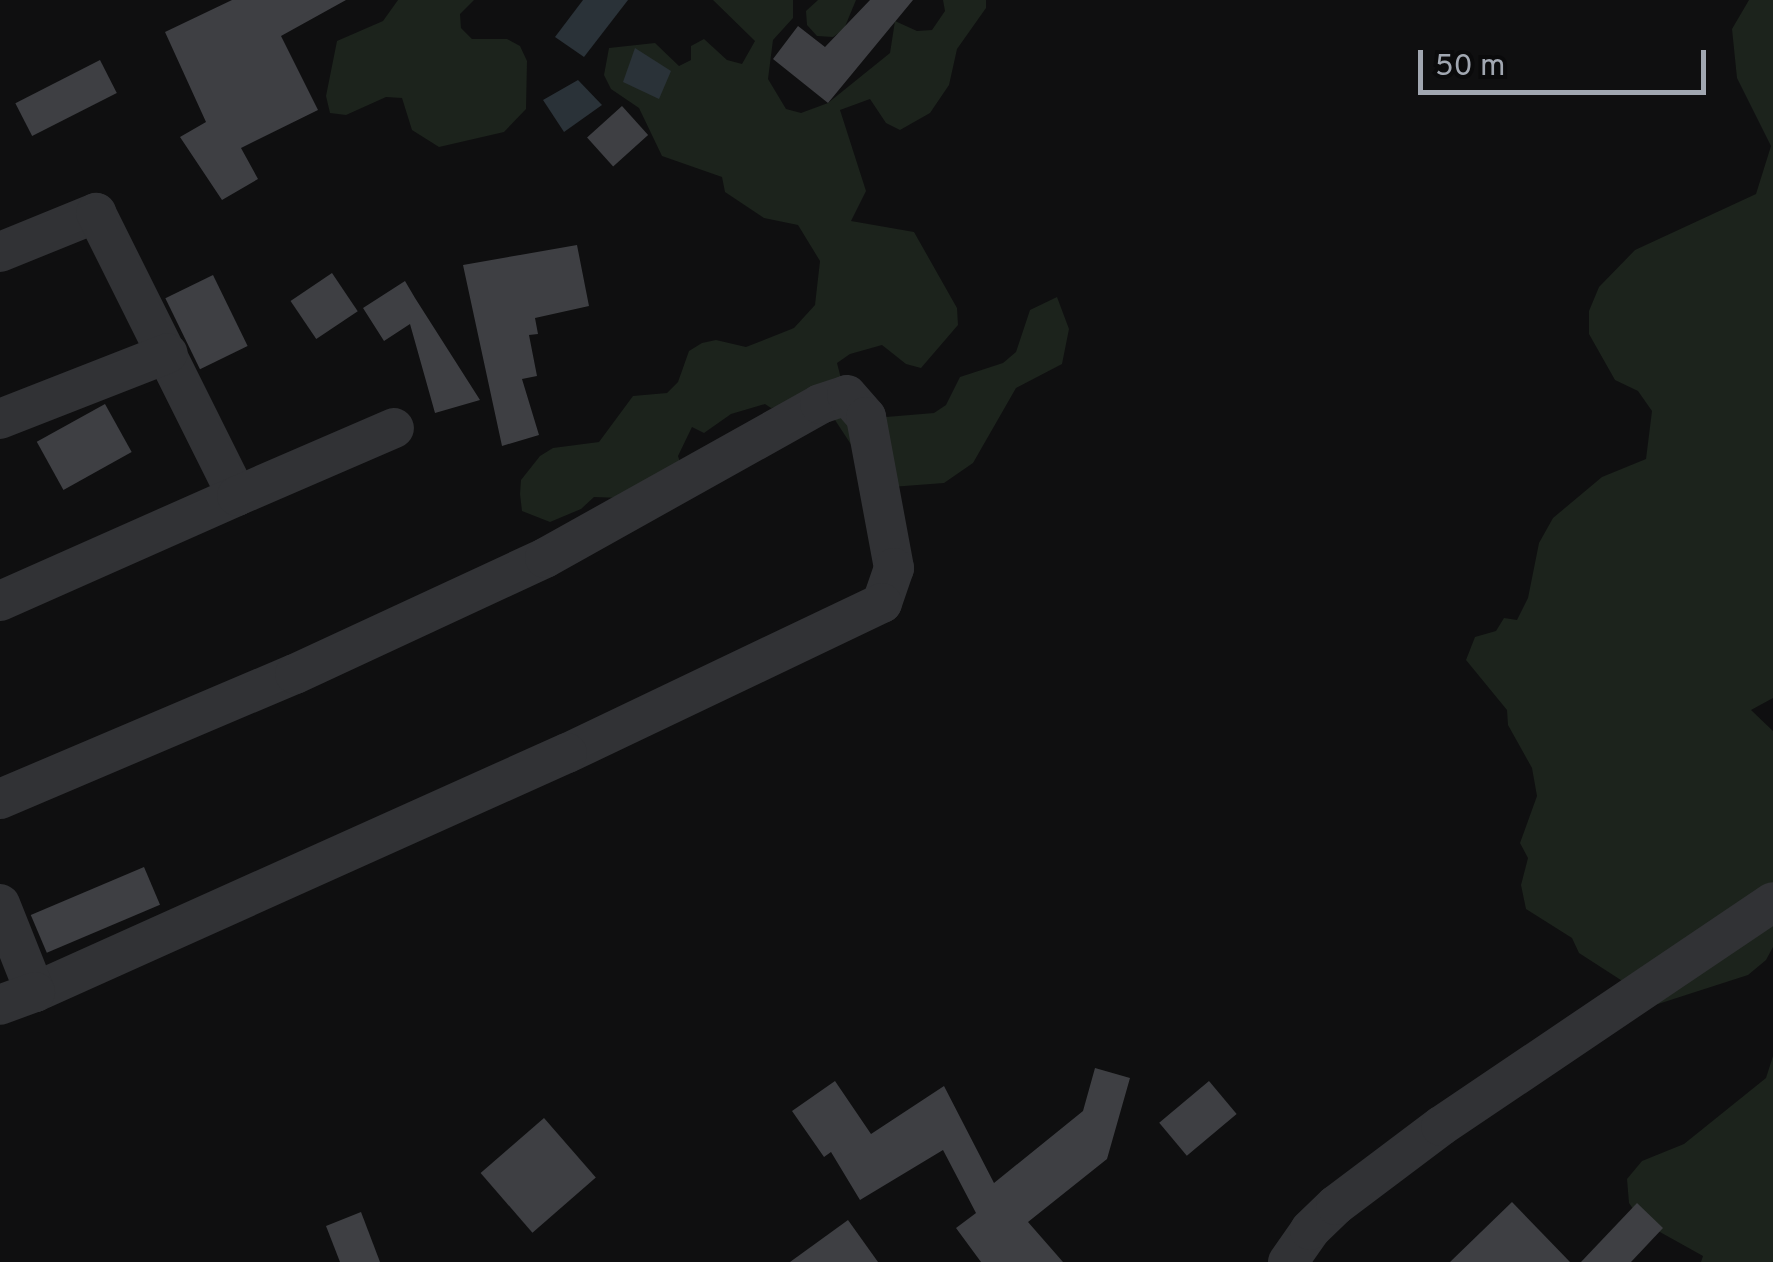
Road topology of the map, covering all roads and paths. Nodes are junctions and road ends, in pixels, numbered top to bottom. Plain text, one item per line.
1 (0, 252) edge
2 (168, 354) junction
3 (0, 419) edge
4 (394, 428) dead end
5 (237, 496) junction
6 (0, 601) edge
7 (0, 800) edge
8 (1773, 902) edge
9 (0, 904) edge
10 (17, 999) edge
11 (1288, 1262) edge

1 - 2 street
2 - 3 street
2 - 5 street
4 - 5 street
5 - 6 street
7 - 10 street
8 - 11 street
9 - 10 street

